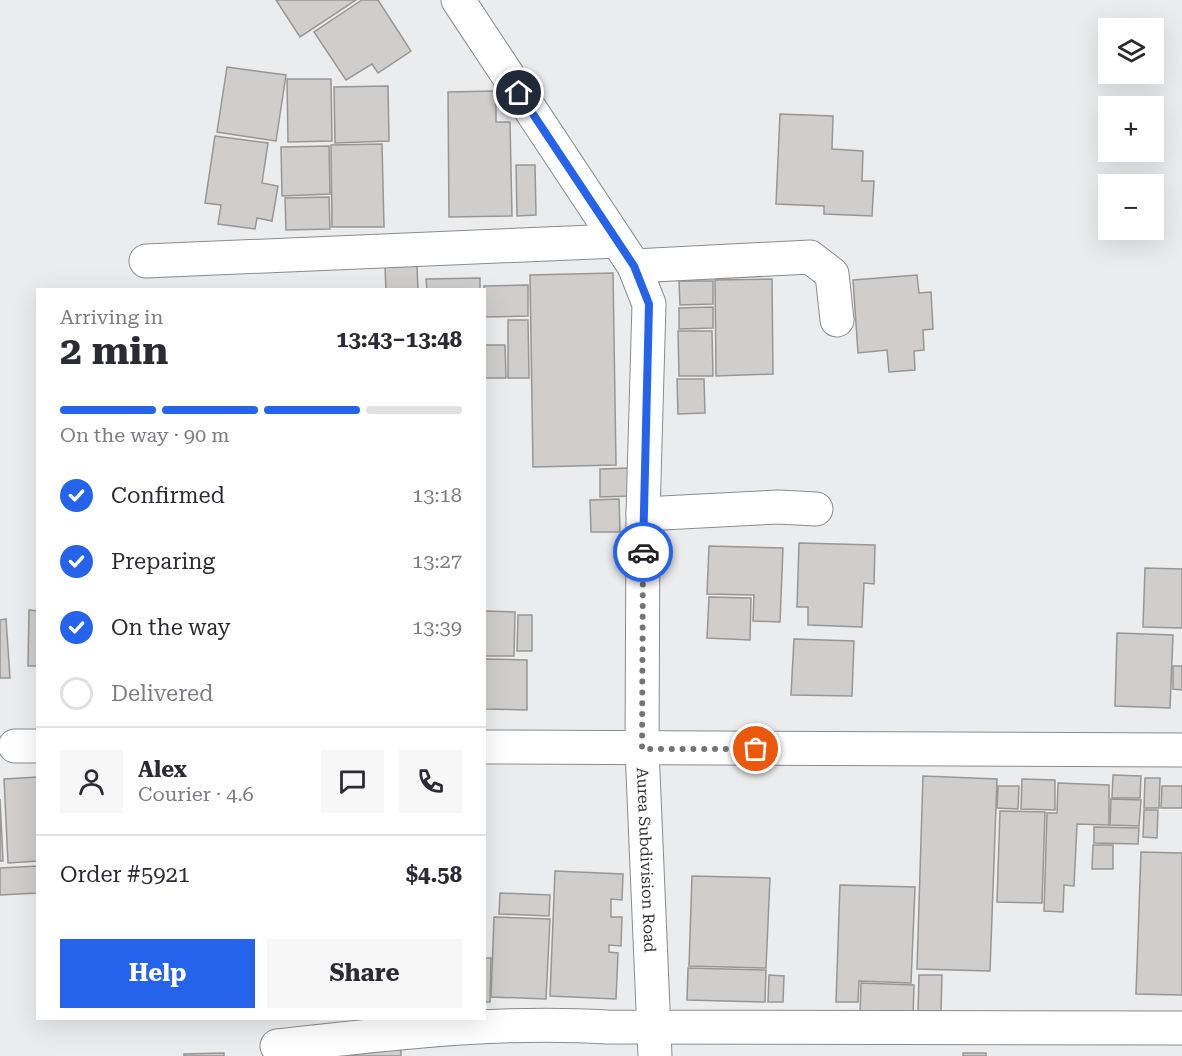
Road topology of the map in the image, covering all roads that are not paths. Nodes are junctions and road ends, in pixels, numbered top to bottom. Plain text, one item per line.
1 (458, 0) edge
2 (625, 253) junction
3 (146, 261) dead end
4 (837, 320) dead end
5 (816, 509) dead end
6 (643, 514) junction
7 (486, 747) edge
8 (642, 749) junction
9 (1182, 750) edge
10 (1182, 1028) edge
11 (655, 1041) edge
12 (277, 1046) dead end

1 - 2 street, Aurea Subdivision Road
2 - 3 street
2 - 4 street
2 - 6 street, Aurea Subdivision Road
5 - 6 street
6 - 8 street, Aurea Subdivision Road
7 - 8 street
8 - 9 street
8 - 11 street, Aurea Subdivision Road
10 - 11 street
11 - 12 street

